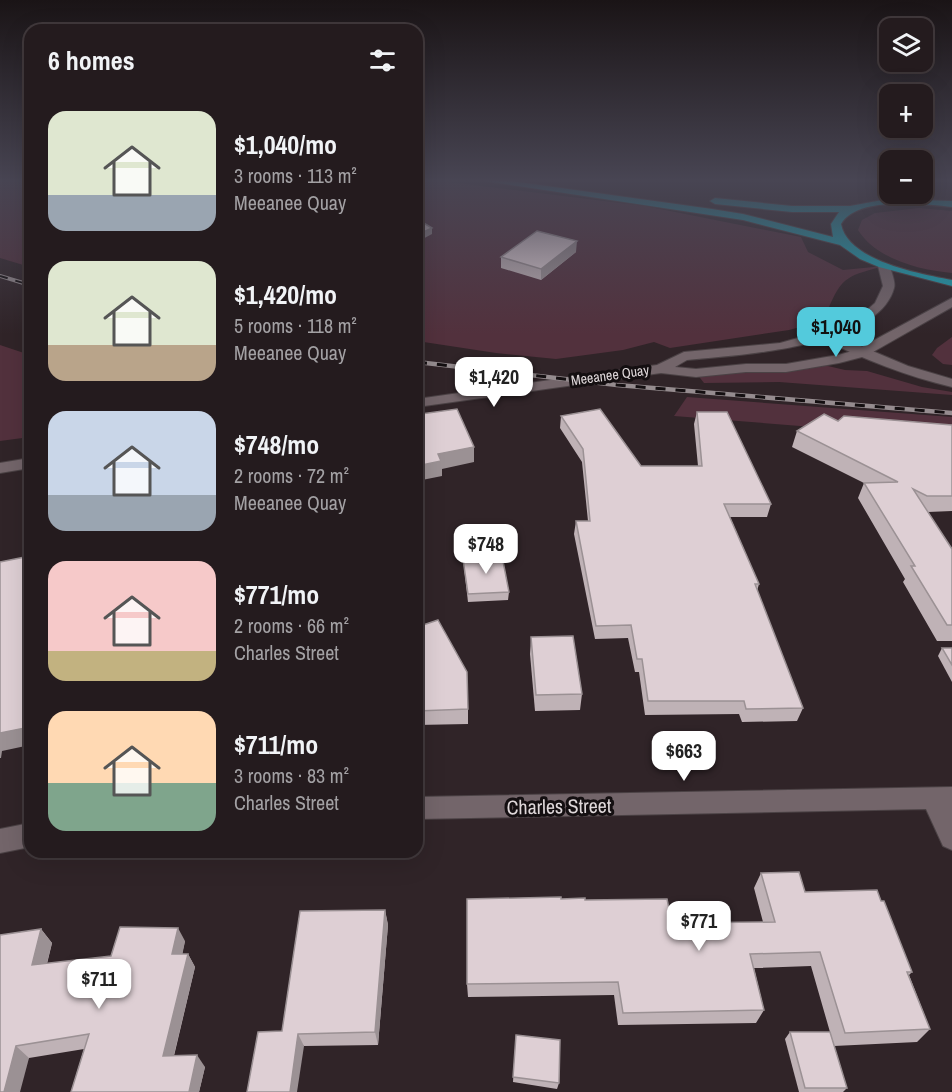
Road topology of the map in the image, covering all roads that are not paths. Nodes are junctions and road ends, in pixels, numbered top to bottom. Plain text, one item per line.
1 (801, 232) edge
2 (837, 232) edge
3 (844, 243) junction
4 (884, 266) junction
5 (952, 283) edge
6 (952, 302) edge
7 (825, 335) junction
8 (861, 353) junction
9 (661, 369) junction
10 (952, 383) edge
11 (423, 402) edge
12 (24, 464) edge
13 (0, 468) edge
14 (943, 798) edge
15 (423, 808) edge
16 (24, 836) edge
17 (952, 837) edge
18 (0, 841) edge

1 - 3 highway
2 - 3 highway
3 - 4 highway
4 - 5 highway
4 - 7 main road, Meeanee Quay
6 - 8 main road, Meeanee Quay
7 - 8 main road
7 - 9 main road, Meeanee Quay
8 - 9 main road, Meeanee Quay
8 - 10 main road
9 - 11 main road, Meeanee Quay
12 - 13 main road
14 - 15 main road, Charles Street
14 - 17 main road
16 - 18 main road

